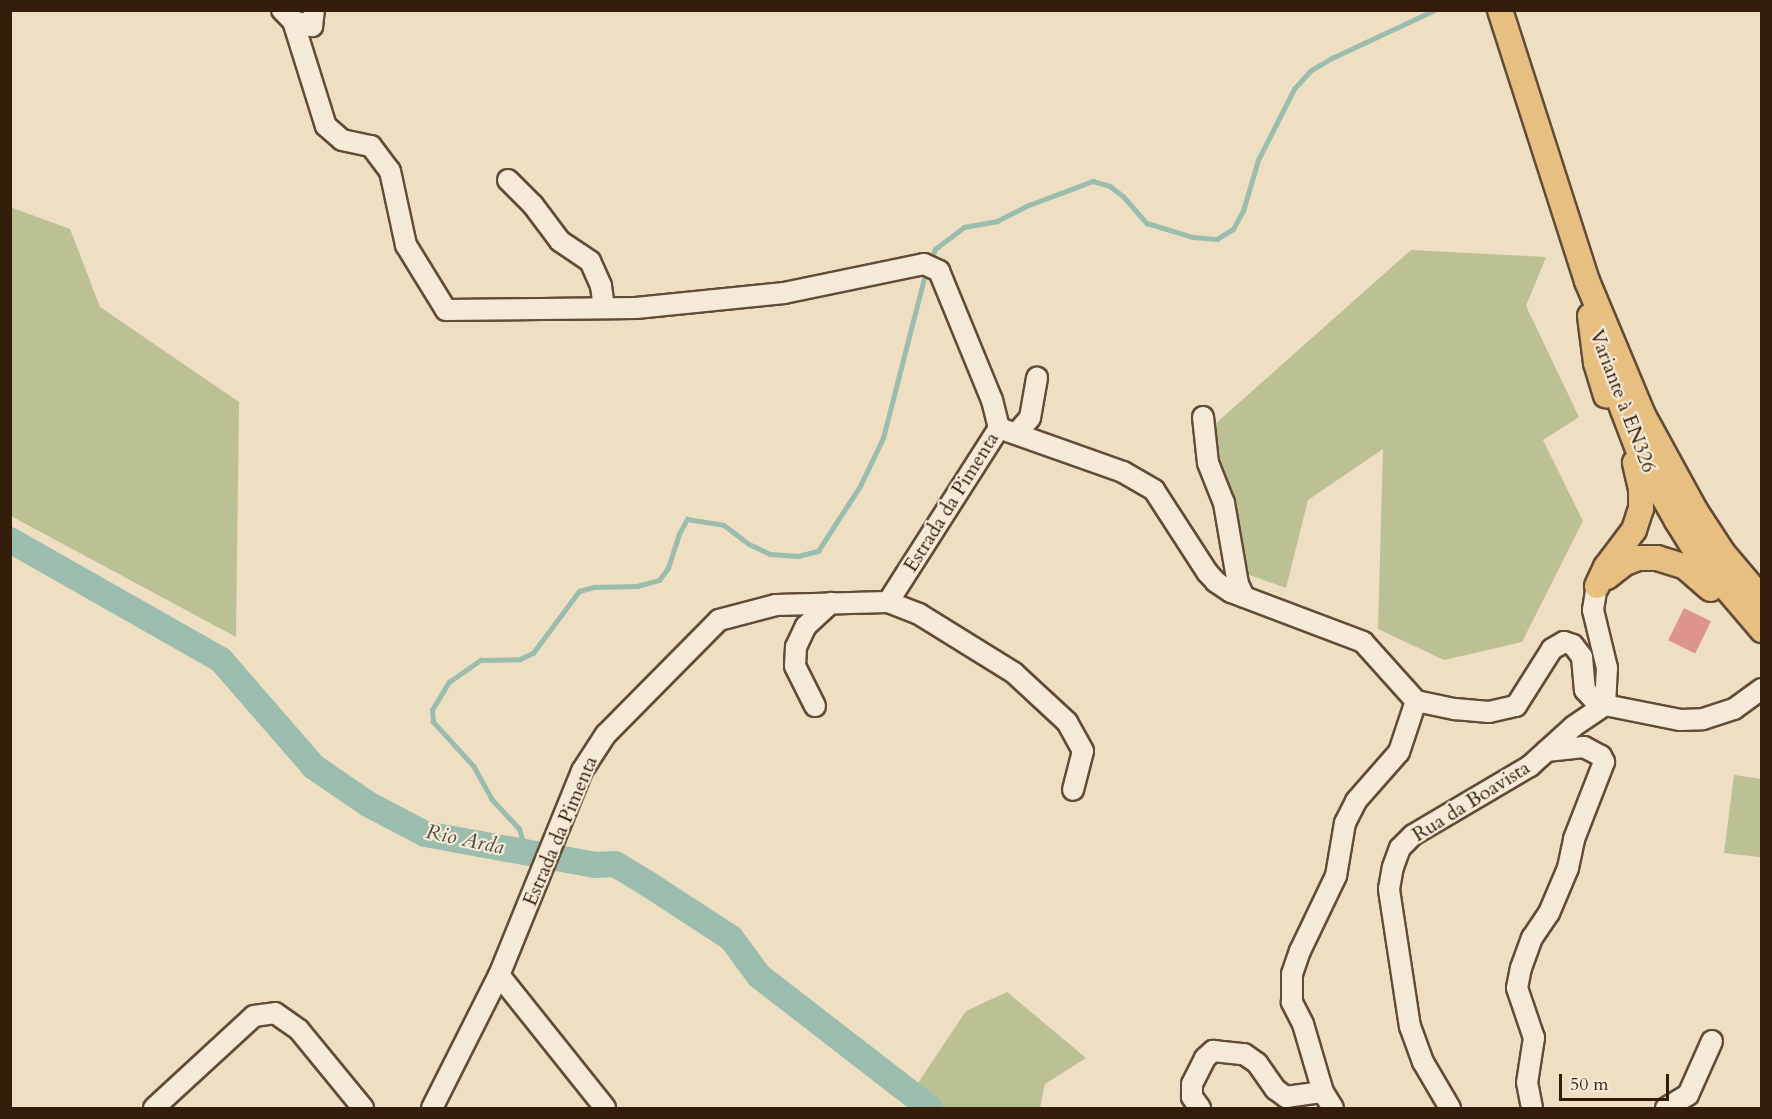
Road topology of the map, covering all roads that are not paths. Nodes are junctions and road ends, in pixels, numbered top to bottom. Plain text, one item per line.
1 (314, 10) edge
2 (1500, 10) edge
3 (288, 16) edge
4 (508, 180) dead end
5 (1587, 281) junction
6 (604, 308) junction
7 (1590, 316) junction
8 (1037, 378) dead end
9 (1203, 417) dead end
10 (1007, 431) junction
11 (1680, 485) junction
12 (1677, 521) junction
13 (1633, 550) junction
14 (1597, 586) joint
15 (1244, 597) junction
16 (1761, 599) edge
17 (888, 602) junction
18 (831, 603) junction
19 (1761, 605) edge
20 (1761, 630) edge
21 (1761, 643) edge
22 (1760, 691) edge
23 (1416, 701) junction
24 (1605, 705) junction
25 (815, 706) dead end
26 (1546, 751) junction
27 (1074, 790) dead end
28 (499, 975) junction
29 (1712, 1041) dead end
30 (1328, 1100) edge
31 (154, 1108) edge
32 (363, 1108) edge
33 (432, 1108) edge
34 (605, 1108) edge
35 (1200, 1108) edge
36 (1450, 1108) edge
37 (1532, 1108) edge
38 (1666, 1108) edge

1 - 3 street
2 - 5 main road, Variante à EN326
3 - 6 street, Estrada da Pimenta
4 - 6 street
5 - 7 main road, Variante à EN326
5 - 11 main road, Variante à EN326
6 - 10 street, Estrada da Pimenta
7 - 12 main road, Variante à EN326
7 - 13 main road
8 - 10 street
9 - 15 street
10 - 15 street
10 - 17 street, Estrada da Pimenta
11 - 12 main road
11 - 16 main road, Variante à EN326
12 - 13 main road
12 - 19 main road
12 - 20 main road, Variante à EN326
13 - 14 main road
13 - 21 main road
14 - 24 street
15 - 23 street
17 - 18 street, Estrada da Pimenta
17 - 27 street
18 - 25 street
18 - 28 street, Estrada da Pimenta
22 - 24 street
23 - 24 street
23 - 30 street
24 - 26 street, Rua da Boavista
26 - 36 street, Rua da Boavista
26 - 37 street
28 - 33 street, Estrada da Pimenta
28 - 34 street
29 - 38 street
30 - 35 street
31 - 32 street

